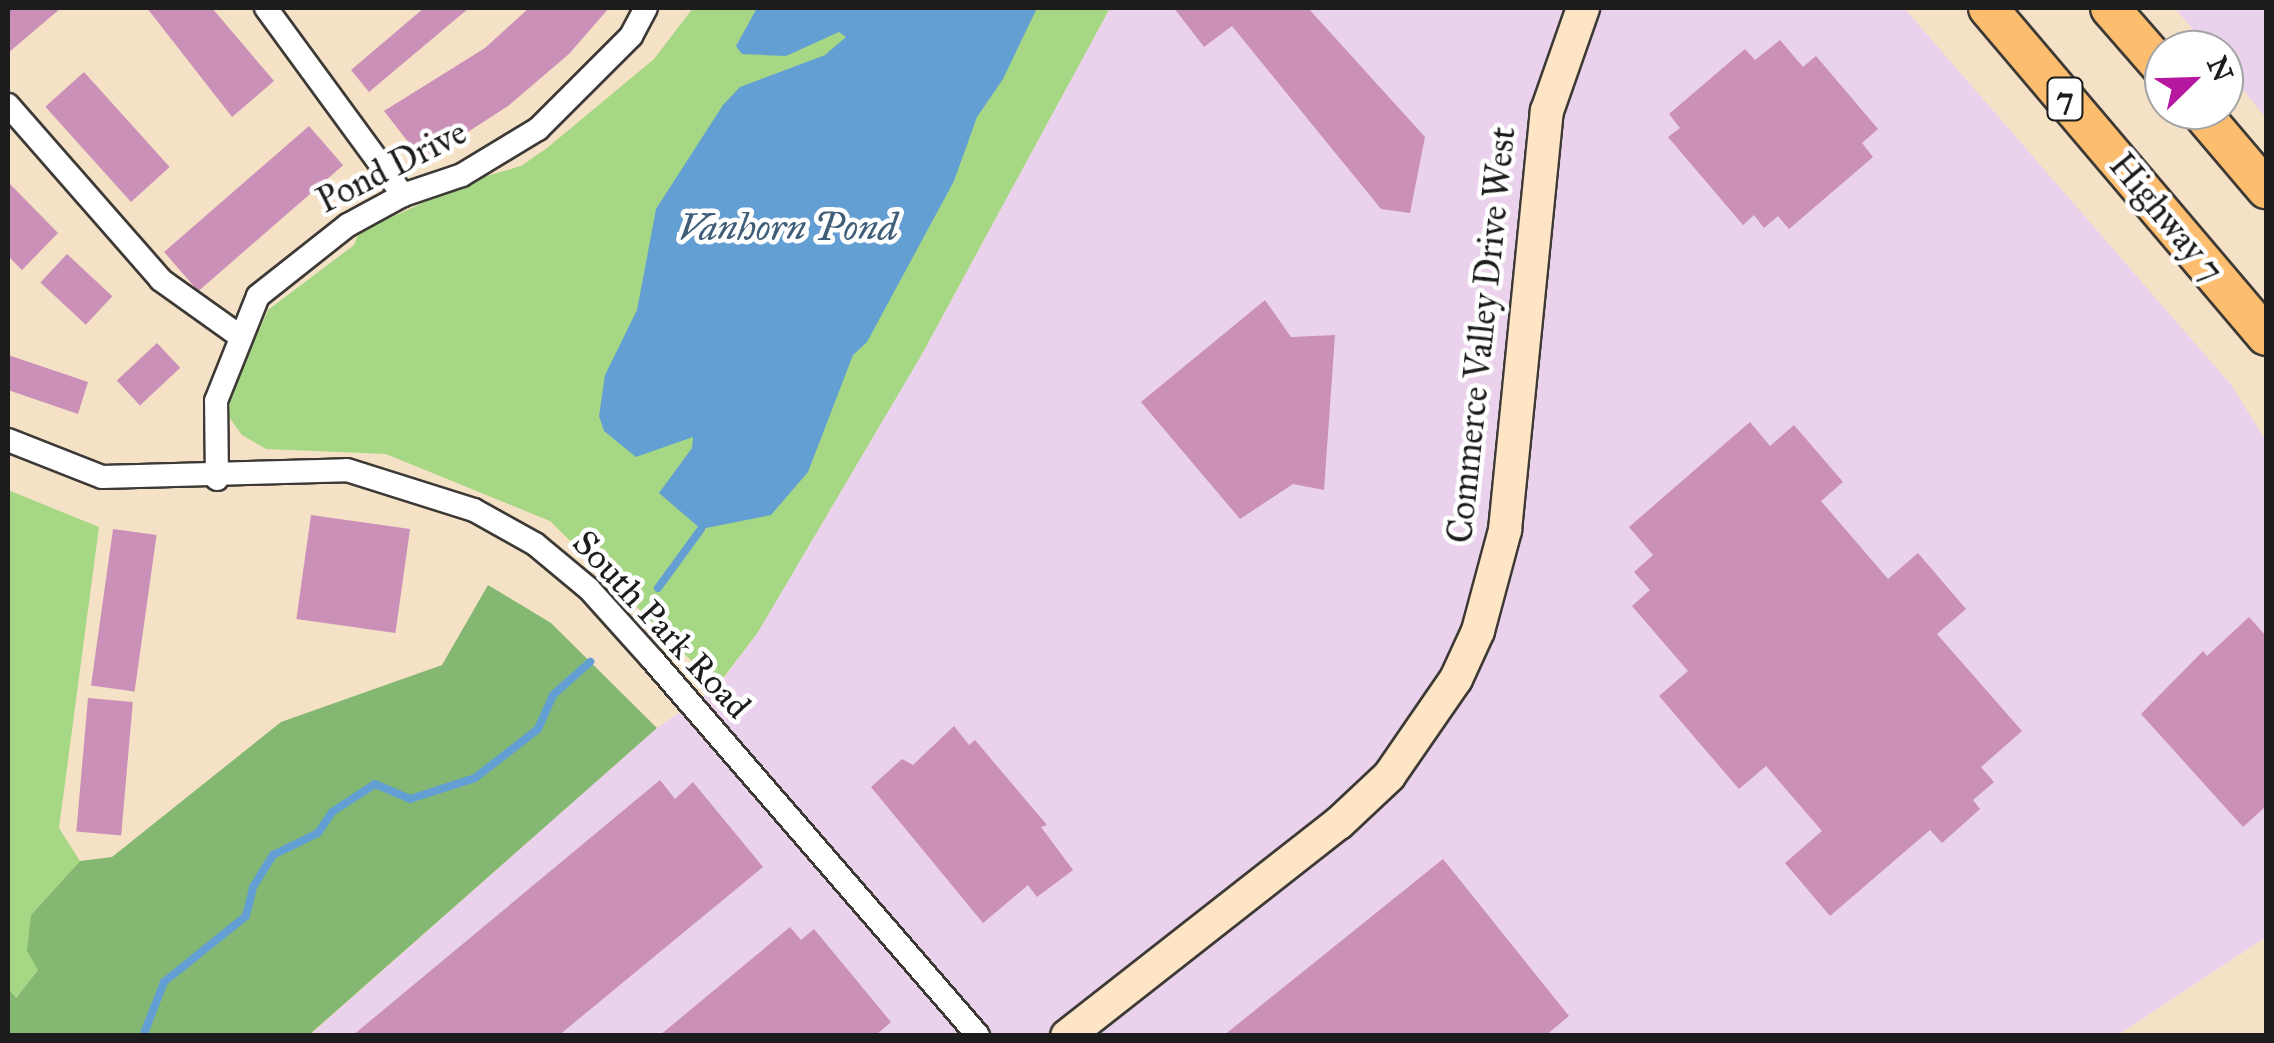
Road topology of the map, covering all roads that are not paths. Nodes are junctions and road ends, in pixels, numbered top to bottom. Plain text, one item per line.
1 (266, 8) edge
2 (646, 8) edge
3 (1583, 8) edge
4 (1988, 8) edge
5 (2110, 8) edge
6 (2144, 47) edge
7 (8, 105) edge
8 (2216, 130) edge
9 (2266, 189) edge
10 (402, 195) junction
11 (238, 335) junction
12 (2266, 336) edge
13 (8, 440) edge
14 (217, 478) junction
15 (978, 1036) edge
16 (1068, 1036) edge

1 - 10 street
2 - 10 street, Pond Drive
3 - 16 street, Commerce Valley Drive West
4 - 12 main road, Highway 7 / 7
5 - 6 main road
7 - 11 street
8 - 9 main road
10 - 11 street, Pond Drive
11 - 14 street, Pond Drive
13 - 14 street, South Park Road
14 - 15 street, South Park Road

